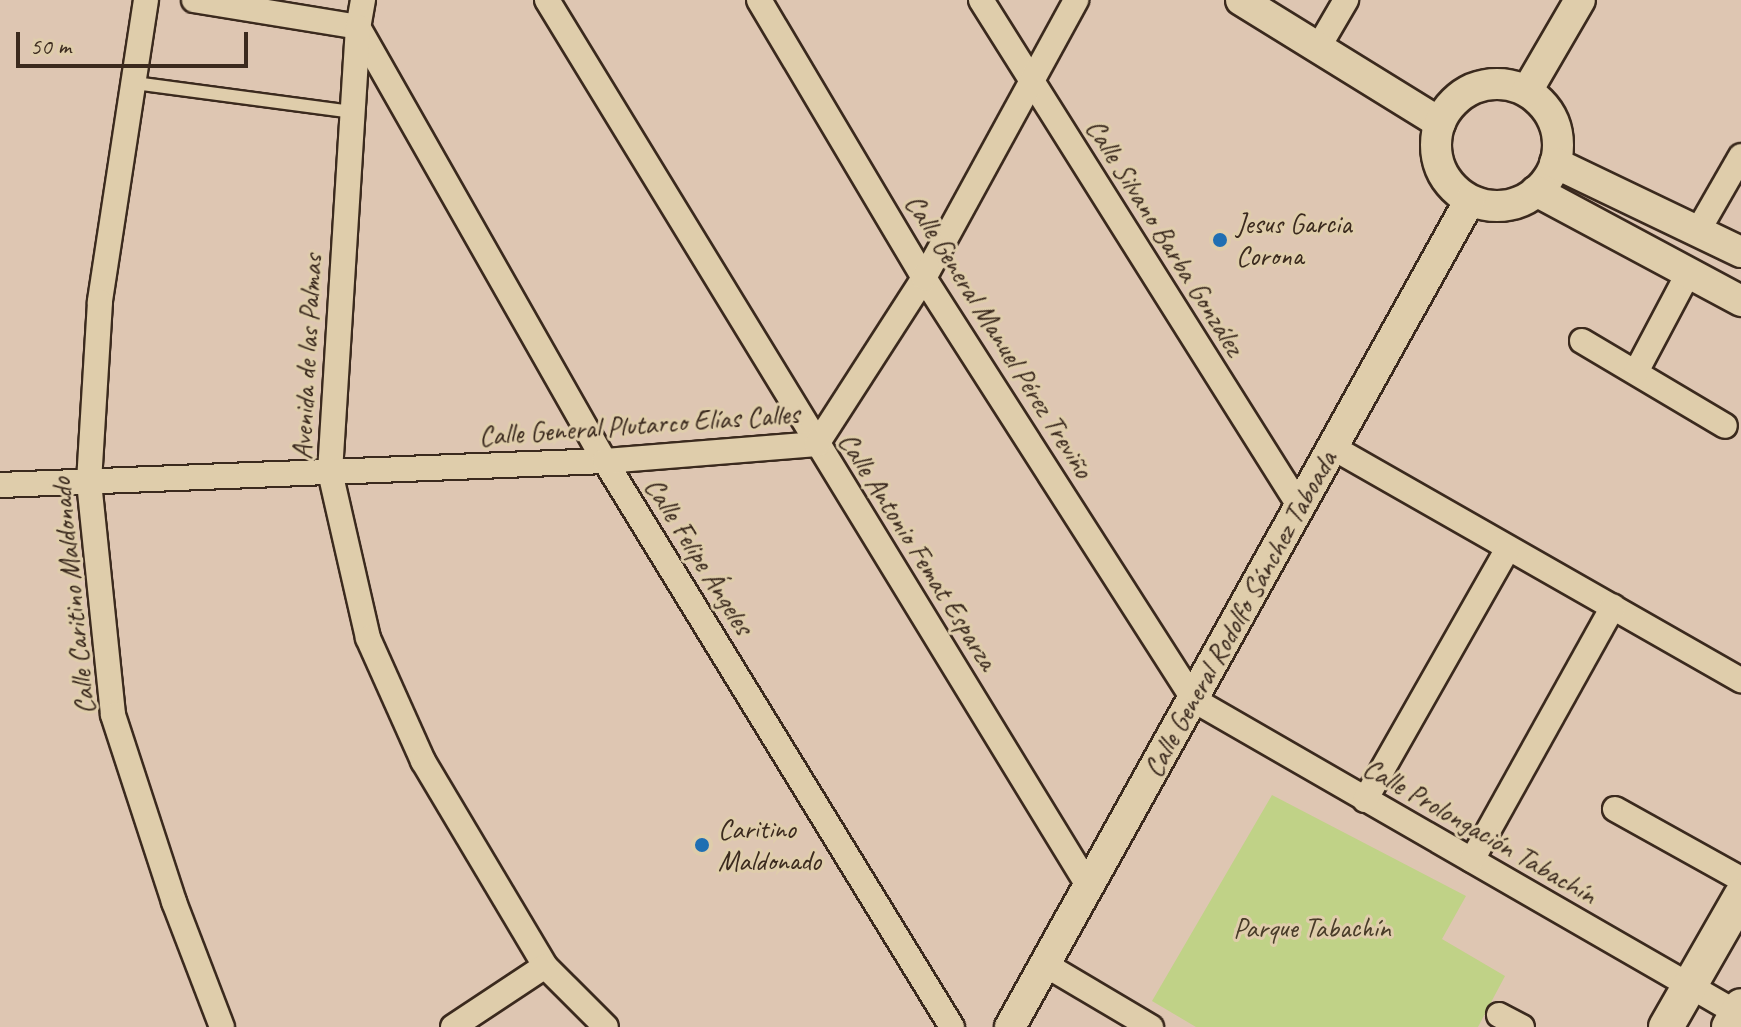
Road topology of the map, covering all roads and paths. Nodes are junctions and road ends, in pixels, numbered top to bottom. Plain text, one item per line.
1 (146, 0) edge
2 (194, 0) edge
3 (363, 0) edge
4 (547, 0) edge
5 (759, 0) edge
6 (981, 0) edge
7 (1076, 0) edge
8 (1241, 0) edge
9 (1346, 0) edge
10 (1580, 0) edge
11 (358, 27) junction
12 (1318, 48) junction
13 (135, 83) junction
14 (1032, 83) junction
15 (1527, 91) junction
16 (353, 112) junction
17 (1440, 123) junction
18 (1741, 156) edge
19 (1555, 163) junction
20 (1536, 191) junction
21 (1470, 200) junction
22 (1699, 229) junction
23 (1741, 252) edge
24 (1689, 272) junction
25 (924, 278) junction
26 (1741, 301) edge
27 (1582, 341) dead end
28 (1636, 372) junction
29 (1725, 426) dead end
30 (817, 444) junction
31 (1332, 447) junction
32 (605, 461) junction
33 (330, 472) junction
34 (89, 482) junction
35 (0, 485) edge
36 (1300, 507) junction
37 (1507, 550) junction
38 (1613, 607) junction
39 (1741, 680) edge
40 (1194, 700) junction
41 (1365, 800) junction
42 (1615, 809) dead end
43 (1472, 860) junction
44 (1741, 879) edge
45 (1089, 887) junction
46 (1741, 896) edge
47 (1046, 965) junction
48 (545, 966) junction
49 (1690, 987) junction
50 (1499, 1015) dead end
51 (1736, 1015) edge
52 (222, 1027) edge
53 (453, 1027) edge
54 (606, 1027) edge
55 (952, 1027) edge
56 (1010, 1027) edge
57 (1151, 1027) edge
58 (1522, 1027) edge
59 (1666, 1027) edge

1 - 13 street, Calle Caritino Maldonado
2 - 11 street
3 - 11 street, Avenida de las Palmas
4 - 30 street, Calle Antonio Femat Esparza
5 - 25 street, Calle General Manuel Pérez Treviño
6 - 14 street, Calle Silvano Barba González
7 - 14 street, Calle General Plutarco Elías Calles
8 - 12 street
9 - 12 street
10 - 15 street
11 - 16 street, Avenida de las Palmas
11 - 32 street, Calle Felipe Ángeles
12 - 17 street
13 - 16 lane
13 - 34 street, Calle Caritino Maldonado
14 - 25 street, Calle General Plutarco Elías Calles
14 - 36 street, Calle Silvano Barba González
15 - 17 street
15 - 19 street
16 - 33 street, Avenida de las Palmas
17 - 21 street
18 - 22 street
19 - 20 street
19 - 22 street
20 - 21 street
20 - 24 street
21 - 31 street, Calle General Rodolfo Sánchez Taboada
22 - 23 street
24 - 26 street
24 - 28 street
25 - 30 street, Calle General Plutarco Elías Calles
25 - 40 street, Calle General Manuel Pérez Treviño
27 - 28 street
28 - 29 street
30 - 32 street, Calle General Plutarco Elías Calles
30 - 45 street, Calle Antonio Femat Esparza
31 - 36 street, Calle General Rodolfo Sánchez Taboada
31 - 37 street
32 - 33 street, Calle General Plutarco Elías Calles
32 - 55 street, Calle Felipe Ángeles
33 - 34 street, Calle General Plutarco Elías Calles
33 - 48 street, Avenida de las Palmas
34 - 35 street, Calle General Plutarco Elías Calles
34 - 52 street, Calle Caritino Maldonado
36 - 40 street, Calle General Rodolfo Sánchez Taboada
37 - 38 street
37 - 41 street
38 - 39 street
38 - 43 street
40 - 41 street, Calle Prolongación Tabachín
40 - 45 street, Calle General Rodolfo Sánchez Taboada
41 - 43 street, Calle Prolongación Tabachín
42 - 44 street
43 - 49 street, Calle Prolongación Tabachín
45 - 47 street, Calle General Rodolfo Sánchez Taboada
46 - 49 main road
47 - 56 street, Calle General Rodolfo Sánchez Taboada
47 - 57 street
48 - 53 street
48 - 54 street, Avenida de las Palmas
49 - 51 street, Calle Prolongación Tabachín
49 - 59 main road
50 - 58 street

